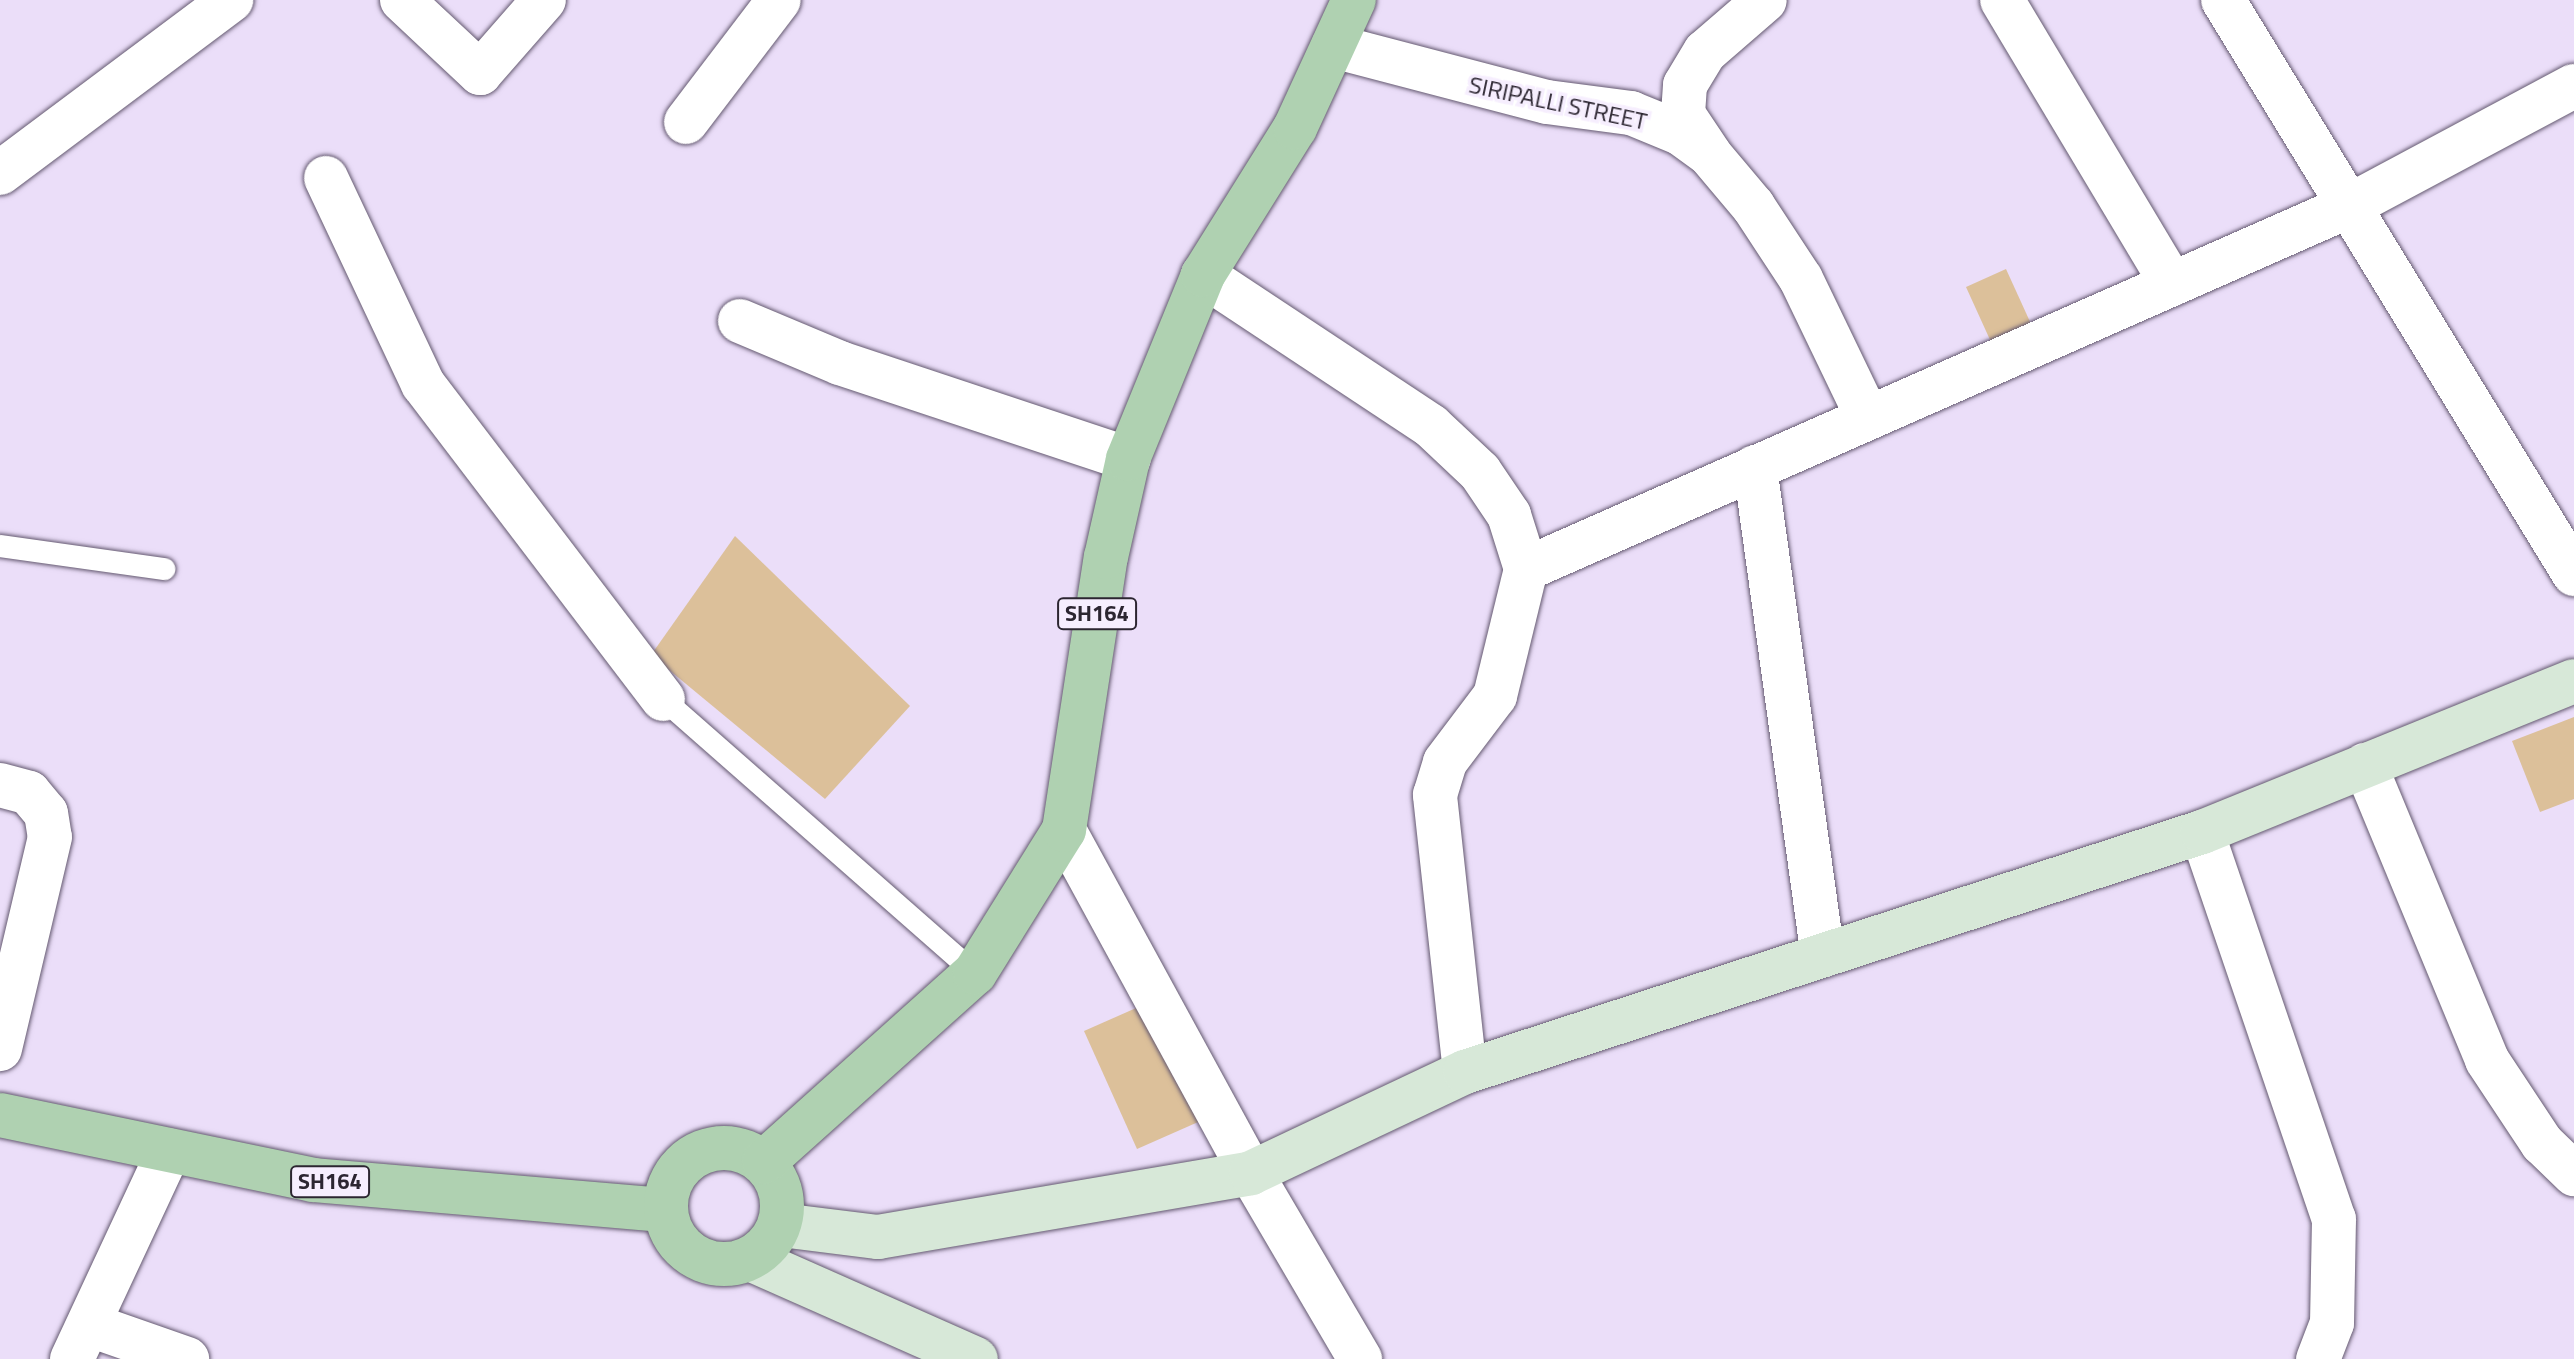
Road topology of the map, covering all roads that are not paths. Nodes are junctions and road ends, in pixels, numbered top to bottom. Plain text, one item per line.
1 (231, 0) edge
2 (402, 0) edge
3 (779, 0) edge
4 (1354, 0) edge
5 (1765, 0) edge
6 (2002, 0) edge
7 (2223, 0) edge
8 (521, 29) edge
9 (1333, 46) junction
10 (2574, 86) edge
11 (686, 122) dead end
12 (1710, 155) junction
13 (0, 173) edge
14 (326, 178) dead end
15 (2349, 206) junction
16 (1203, 275) junction
17 (2172, 284) junction
18 (740, 321) dead end
19 (1868, 418) junction
20 (1128, 459) junction
21 (1755, 467) junction
22 (0, 546) edge
23 (164, 569) dead end
24 (1526, 569) junction
25 (2574, 574) edge
26 (2574, 681) edge
27 (663, 699) joint
28 (2365, 765) junction
29 (0, 785) edge
30 (1064, 830) junction
31 (2202, 832) junction
32 (1823, 955) junction
33 (975, 973) junction
34 (0, 1049) edge
35 (1465, 1072) junction
36 (0, 1115) edge
37 (169, 1151) junction
38 (764, 1162) junction
39 (1251, 1173) junction
40 (2574, 1174) edge
41 (665, 1210) junction
42 (781, 1225) junction
43 (750, 1259) junction
44 (81, 1342) edge
45 (187, 1359) edge
46 (976, 1359) edge
47 (1360, 1359) edge
48 (2318, 1359) edge

1 - 13 street
2 - 8 street
3 - 11 street
4 - 9 main road, SH164
5 - 12 street
6 - 17 street
7 - 15 street
9 - 12 street, SIRIPALLI STREET
9 - 16 main road, SH164
10 - 15 street
12 - 19 street, SIRIPALLI STREET
14 - 27 street
15 - 17 street
15 - 25 street
16 - 20 main road, SH164
16 - 24 street
17 - 19 street
18 - 20 street
19 - 21 street
20 - 30 main road, SH164
21 - 24 street
21 - 32 street
22 - 23 lane
24 - 35 street
26 - 28 street
27 - 33 lane
28 - 31 street
28 - 40 street
29 - 34 street
30 - 33 main road, SH164
30 - 39 street
31 - 32 street
31 - 48 street
32 - 35 street
33 - 38 main road, SH164
35 - 39 street
36 - 37 main road, SH164
37 - 41 main road, SH164
37 - 44 street
38 - 41 main road
38 - 42 main road
39 - 42 street
39 - 47 street
41 - 43 main road
42 - 43 main road
43 - 46 street
44 - 45 street

